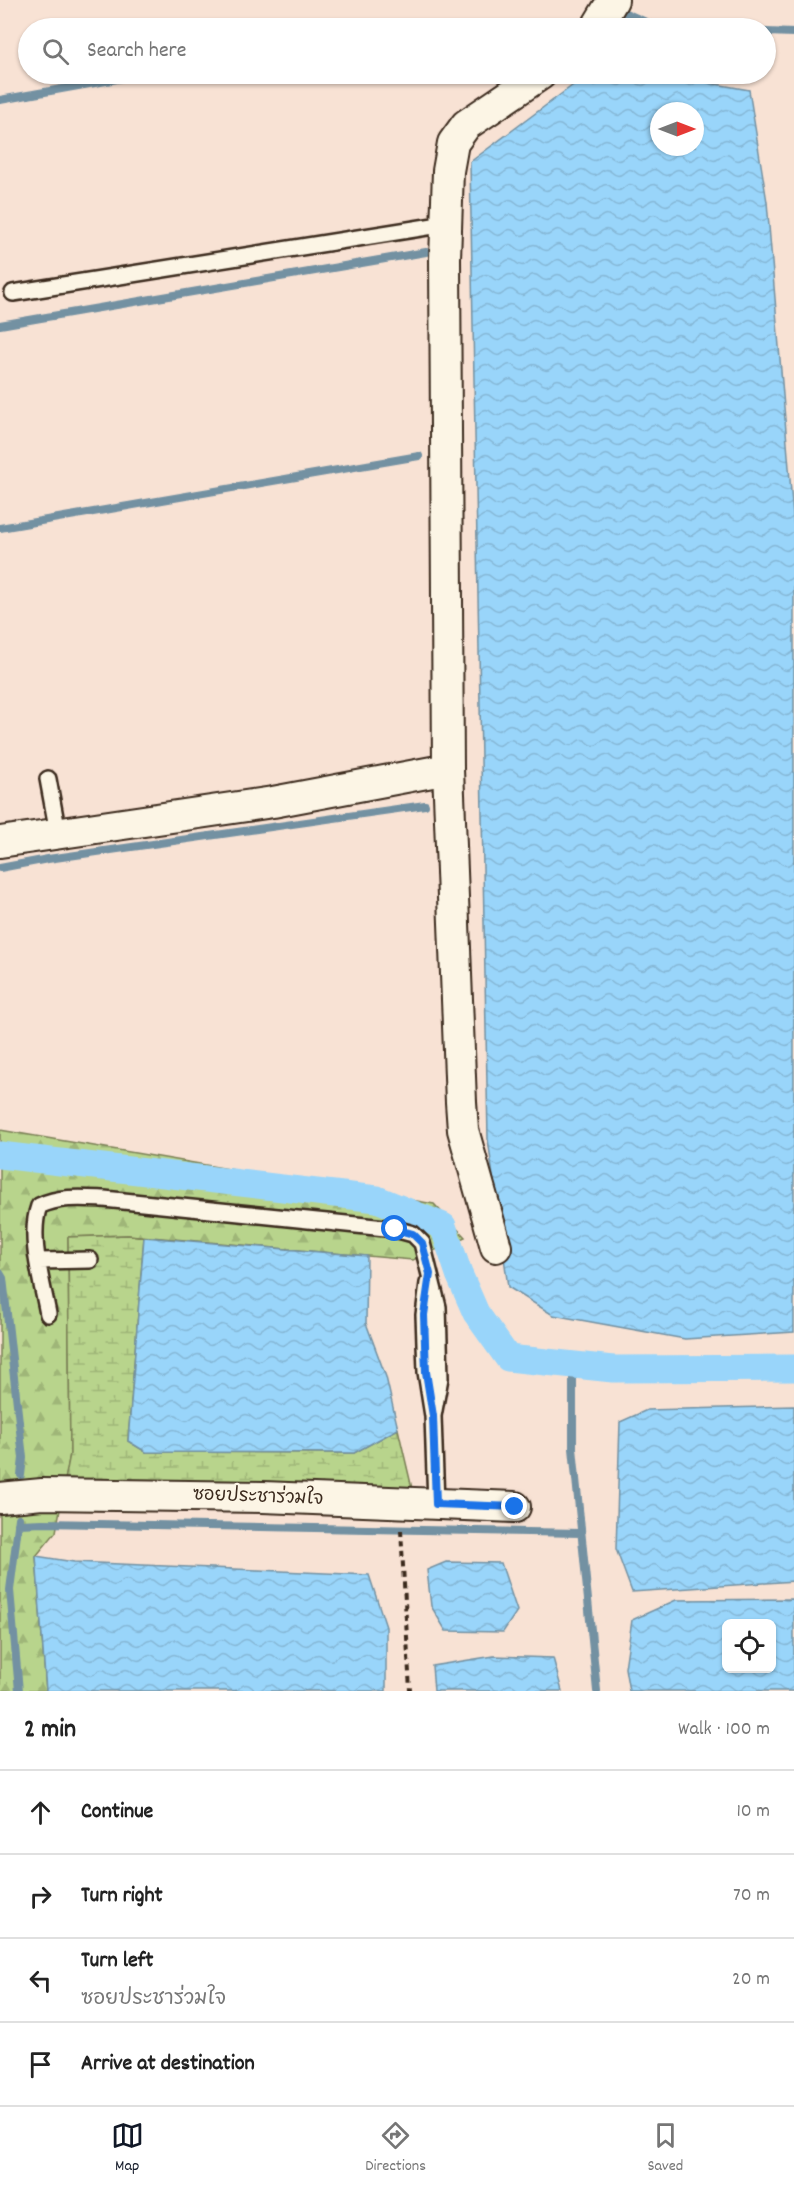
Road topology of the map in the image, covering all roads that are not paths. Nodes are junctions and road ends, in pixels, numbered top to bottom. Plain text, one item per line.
1 (613, 0) edge
2 (602, 18) edge
3 (526, 84) edge
4 (446, 224) junction
5 (13, 293) dead end
6 (448, 769) junction
7 (48, 779) dead end
8 (58, 833) junction
9 (0, 842) edge
10 (496, 1247) dead end
11 (90, 1260) dead end
12 (39, 1261) junction
13 (48, 1314) dead end
14 (0, 1498) edge
15 (436, 1504) junction
16 (515, 1507) dead end

1 - 2 street
3 - 4 street
4 - 5 lane
4 - 6 street
6 - 8 street
6 - 10 street
7 - 8 lane
8 - 9 street
11 - 12 lane
12 - 13 lane
12 - 15 lane
14 - 15 street, ซอยประชาร่วมใจ
15 - 16 street, ซอยประชาร่วมใจ

